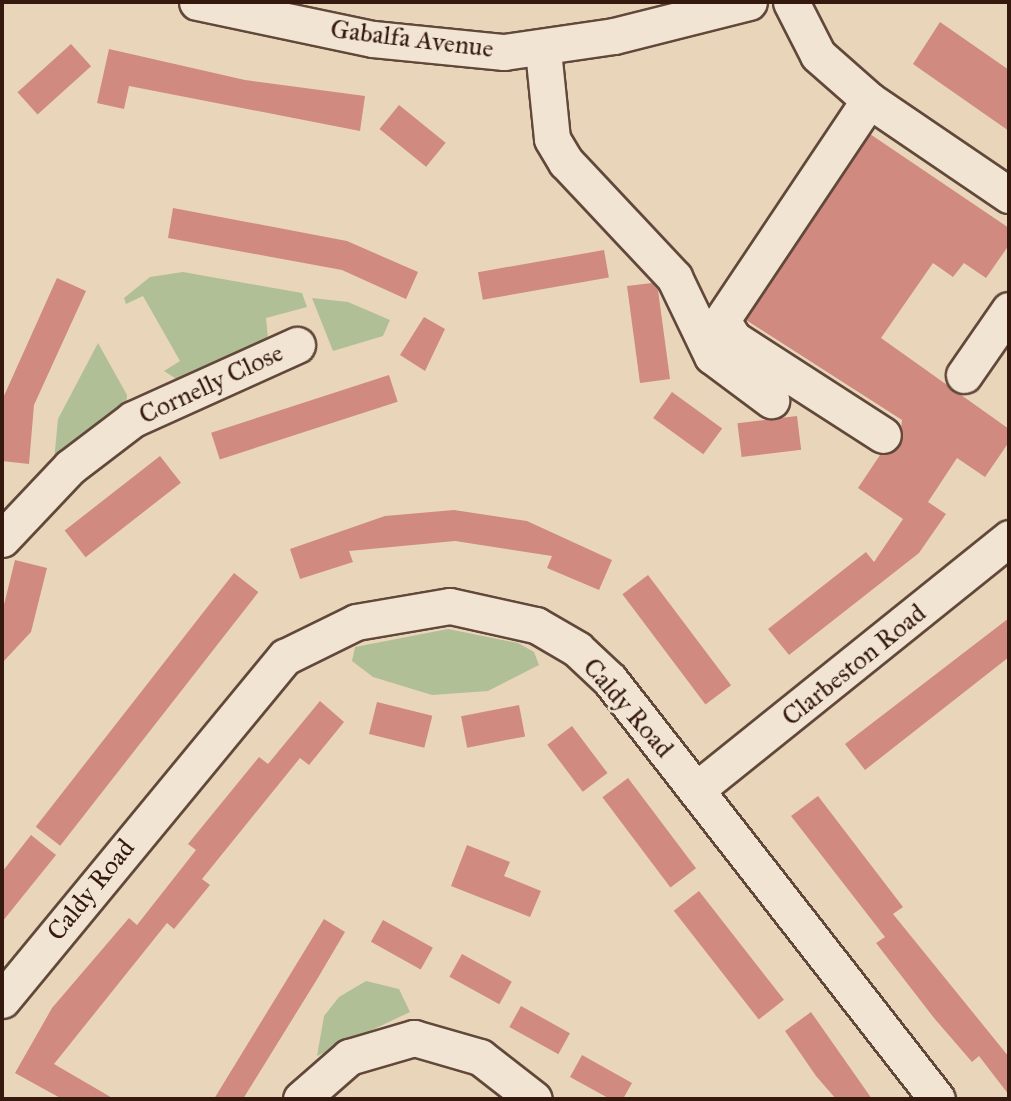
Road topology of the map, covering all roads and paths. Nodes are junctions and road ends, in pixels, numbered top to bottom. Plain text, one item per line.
1 (197, 2) edge
2 (749, 2) edge
3 (791, 2) edge
4 (543, 50) junction
5 (869, 100) junction
6 (1009, 195) edge
7 (1009, 310) edge
8 (297, 345) dead end
9 (964, 375) dead end
10 (771, 400) dead end
11 (883, 435) dead end
12 (1009, 538) edge
13 (2, 539) edge
14 (696, 790) junction
15 (2, 1000) edge
16 (300, 1099) edge
17 (534, 1099) edge
18 (937, 1099) edge

1 - 4 street, Gabalfa Avenue
2 - 4 street, Gabalfa Avenue
3 - 5 street
4 - 10 street
5 - 6 street
5 - 11 street
7 - 9 street
8 - 13 street, Cornelly Close
12 - 14 street, Clarbeston Road
14 - 15 street, Caldy Road
14 - 18 street, Caldy Road
16 - 17 street

